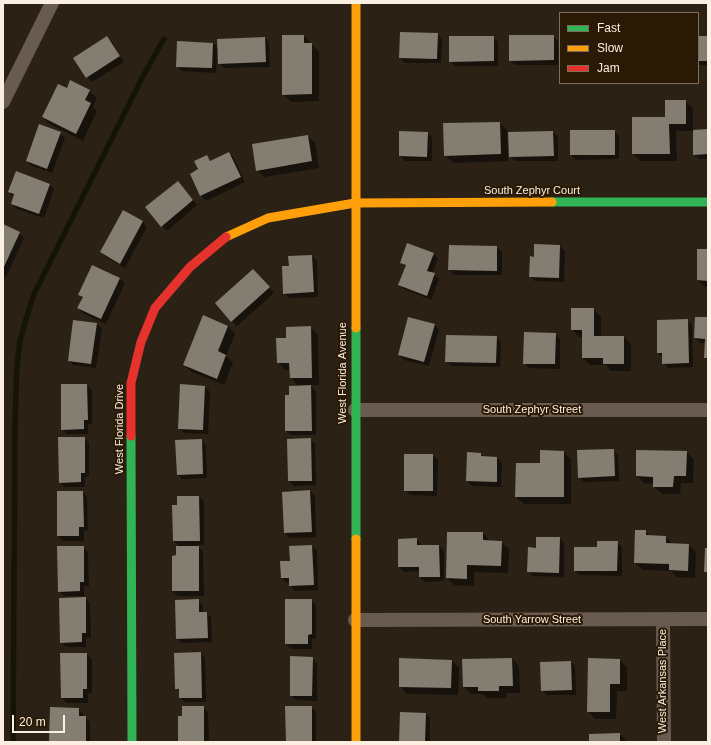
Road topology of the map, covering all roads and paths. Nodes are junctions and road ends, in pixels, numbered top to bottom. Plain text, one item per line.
1 (52, 3) edge
2 (356, 3) edge
3 (3, 102) edge
4 (708, 202) edge
5 (355, 203) junction
6 (355, 410) junction
7 (708, 410) edge
8 (708, 619) edge
9 (355, 620) junction
10 (663, 620) junction
11 (132, 742) edge
12 (356, 742) edge
13 (664, 742) edge

1 - 3 street
2 - 5 street, West Florida Avenue
4 - 5 street, South Zephyr Court
5 - 6 street, West Florida Avenue
5 - 11 street, West Florida Drive
6 - 7 street, South Zephyr Street
6 - 9 street, West Florida Avenue
8 - 10 street, South Yarrow Street
9 - 10 street, South Yarrow Street
9 - 12 street, West Florida Avenue
10 - 13 street, West Arkansas Place

